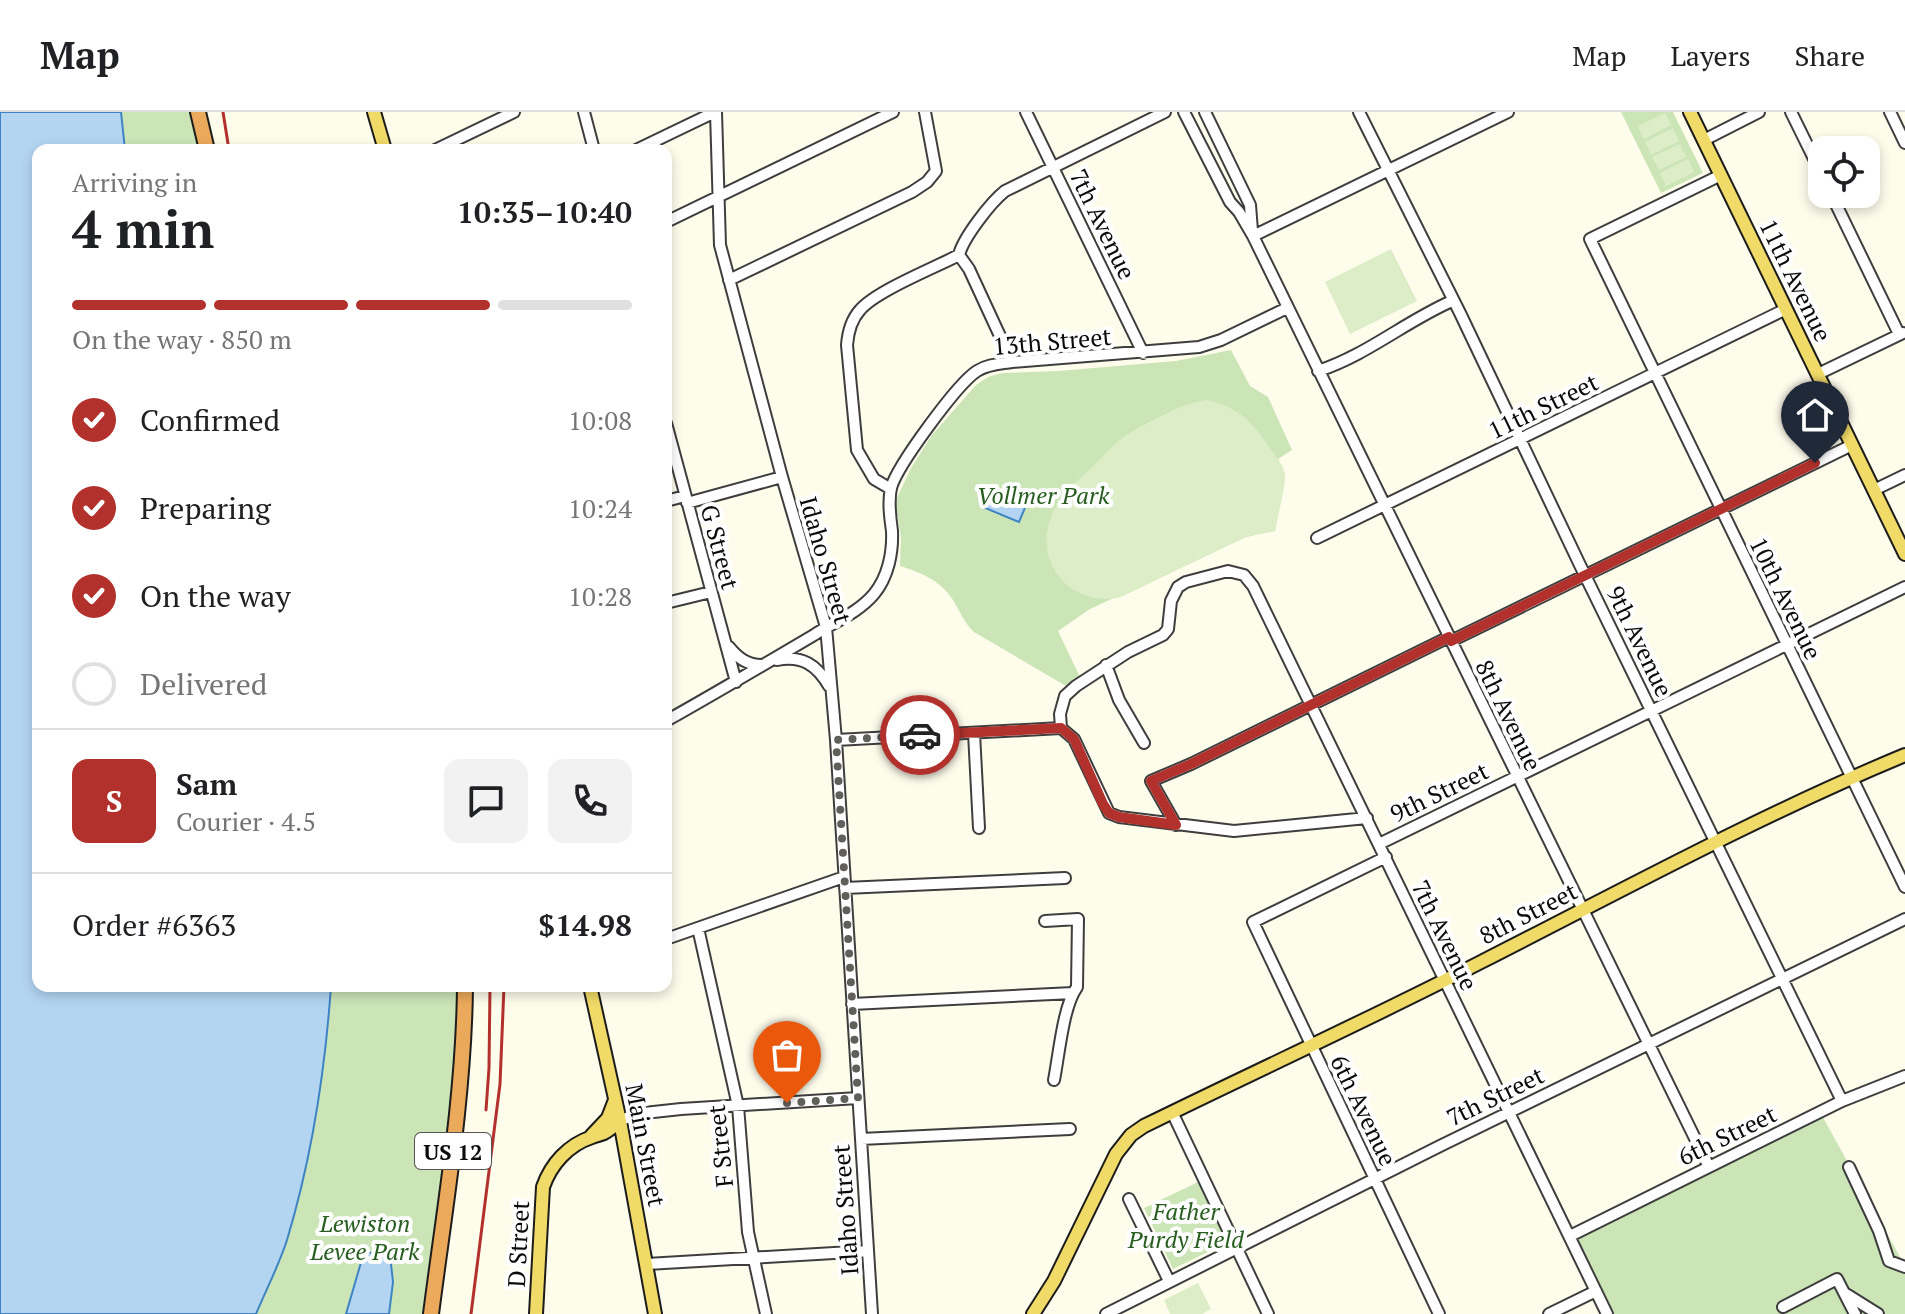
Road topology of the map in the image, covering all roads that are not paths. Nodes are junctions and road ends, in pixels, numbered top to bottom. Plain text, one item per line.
1 (198, 112) edge
2 (374, 112) edge
3 (514, 112) edge
4 (584, 112) edge
5 (716, 112) edge
6 (893, 112) edge
7 (925, 112) edge
8 (1026, 112) edge
9 (1165, 112) edge
10 (1184, 112) edge
11 (1205, 112) edge
12 (1359, 112) edge
13 (1508, 112) edge
14 (1690, 112) edge
15 (1759, 112) edge
16 (1791, 112) edge
17 (1890, 112) edge
18 (1704, 140) junction
19 (1905, 143) edge
20 (206, 144) edge
21 (383, 144) edge
22 (447, 144) edge
23 (592, 144) edge
24 (649, 144) edge
25 (1808, 147) edge
26 (1053, 167) junction
27 (1388, 171) junction
28 (1721, 175) junction
29 (718, 197) junction
30 (1838, 208) edge
31 (672, 219) edge
32 (1253, 236) junction
33 (959, 255) junction
34 (729, 280) junction
35 (1452, 301) junction
36 (1287, 308) junction
37 (1786, 309) junction
38 (1902, 333) edge
39 (1143, 353) junction
40 (1012, 362) junction
41 (1318, 371) junction
42 (1818, 374) junction
43 (1655, 375) junction
44 (1519, 439) junction
45 (1852, 445) junction
46 (672, 446) edge
47 (1905, 475) edge
48 (782, 477) junction
49 (891, 489) junction
50 (1874, 490) junction
51 (686, 500) junction
52 (672, 501) edge
53 (1385, 506) junction
54 (1721, 509) junction
55 (1317, 538) dead end
56 (1905, 554) edge
57 (1585, 575) junction
58 (1905, 587) edge
59 (711, 592) junction
60 (672, 602) edge
61 (826, 627) junction
62 (724, 639) junction
63 (1450, 639) junction
64 (1786, 644) junction
65 (764, 665) junction
66 (1106, 665) junction
67 (736, 682) junction
68 (832, 691) junction
69 (1311, 705) junction
70 (1651, 711) junction
71 (672, 718) edge
72 (1061, 728) junction
73 (974, 733) junction
74 (836, 740) junction
75 (1144, 743) dead end
76 (1905, 755) edge
77 (1516, 777) junction
78 (1851, 777) junction
79 (1367, 818) junction
80 (1176, 825) junction
81 (979, 828) dead end
82 (1716, 843) junction
83 (1379, 844) junction
84 (1386, 857) junction
85 (1065, 878) dead end
86 (845, 883) junction
87 (1905, 887) edge
88 (1583, 910) junction
89 (1905, 919) edge
90 (1045, 921) dead end
91 (1253, 922) joint
92 (698, 928) junction
93 (672, 937) edge
94 (1784, 978) junction
95 (1445, 981) junction
96 (465, 992) edge
97 (591, 992) edge
98 (1073, 993) junction
99 (852, 1004) junction
100 (1648, 1043) junction
101 (1311, 1046) junction
102 (1905, 1076) edge
103 (1054, 1080) dead end
104 (858, 1098) junction
105 (615, 1100) junction
106 (1842, 1101) junction
107 (738, 1106) junction
108 (1172, 1112) junction
109 (1509, 1112) junction
110 (620, 1121) junction
111 (1070, 1129) dead end
112 (604, 1134) junction
113 (590, 1137) junction
114 (861, 1139) junction
115 (1709, 1167) junction
116 (1849, 1167) dead end
117 (1375, 1179) junction
118 (631, 1180) junction
119 (1129, 1199) dead end
120 (1570, 1236) junction
121 (1237, 1247) junction
122 (868, 1251) junction
123 (753, 1258) junction
124 (647, 1264) junction
125 (1905, 1267) edge
126 (1169, 1281) junction
127 (1596, 1291) junction
128 (1845, 1293) junction
129 (1783, 1307) dead end
130 (1105, 1313) edge
131 (431, 1314) edge
132 (536, 1314) edge
133 (655, 1314) edge
134 (766, 1314) edge
135 (872, 1314) edge
136 (1033, 1314) edge
137 (1268, 1314) edge
138 (1439, 1314) edge
139 (1549, 1314) edge
140 (1607, 1314) edge
141 (1855, 1314) edge
142 (1878, 1314) edge

1 - 20 highway
2 - 21 main road
3 - 22 street
4 - 23 street
5 - 24 street
5 - 29 street, Idaho Street
6 - 29 street
7 - 34 street
8 - 26 street, 7th Avenue
9 - 26 street
10 - 32 street, 8th Avenue
11 - 32 street, 8th Avenue
12 - 27 street, 9th Avenue
13 - 27 street
14 - 18 main road, 11th Avenue
15 - 18 street
16 - 25 street
17 - 19 street
18 - 28 main road, 11th Avenue
26 - 33 street
26 - 39 street, 7th Avenue
27 - 32 street
27 - 35 street, 9th Avenue
28 - 37 main road, 11th Avenue
28 - 43 street, 10th Avenue
29 - 31 street
29 - 34 street, Idaho Street
30 - 38 street
32 - 36 street, 8th Avenue
33 - 40 street
33 - 49 street
34 - 48 street, Idaho Street
35 - 41 street
35 - 44 street, 9th Avenue
36 - 39 street, 13th Street
36 - 41 street, 8th Avenue
37 - 42 main road, 11th Avenue
37 - 43 street, 11th Street
38 - 42 street
39 - 40 street, 13th Street
40 - 49 street, 13th Street
41 - 53 street, 8th Avenue
42 - 45 main road, 11th Avenue
43 - 44 street, 11th Street
43 - 54 street, 10th Avenue
44 - 53 street, 11th Street
44 - 57 street, 9th Avenue
45 - 50 main road, 11th Avenue
45 - 54 street
46 - 51 street, G Street
47 - 50 street
48 - 51 street
48 - 61 street, Idaho Street
49 - 61 street, 13th Street
50 - 56 main road, 11th Avenue
51 - 52 street
51 - 59 street, G Street
53 - 55 street, 11th Street
53 - 63 street, 8th Avenue
54 - 57 street
54 - 64 street, 10th Avenue
57 - 63 street
57 - 70 street, 9th Avenue
58 - 64 street, 9th Street
59 - 60 street
59 - 62 street, G Street
61 - 65 street, 13th Street
61 - 68 street, Idaho Street
62 - 65 street
62 - 67 street, G Street
63 - 69 street
63 - 77 street, 8th Avenue
64 - 70 street, 9th Street
64 - 78 street, 10th Avenue
65 - 67 street, 13th Street
65 - 68 street
66 - 69 street, 7th Avenue
66 - 72 street
66 - 75 street
67 - 71 street, 13th Street
68 - 74 street, Idaho Street
69 - 79 street, 7th Avenue
69 - 80 street
70 - 77 street, 9th Street
70 - 82 street, 9th Avenue
72 - 73 street
72 - 80 street
73 - 74 street
73 - 81 street
74 - 86 street, Idaho Street
76 - 78 main road, 8th Street
77 - 83 street, 9th Street
77 - 88 street, 8th Avenue
78 - 82 main road, 8th Street
78 - 87 street, 10th Avenue
79 - 80 street
79 - 83 street, 7th Avenue
82 - 88 main road, 8th Street
82 - 94 street, 9th Avenue
83 - 84 street, 7th Avenue
84 - 91 street, 9th Street
84 - 95 street, 7th Avenue
85 - 86 street
86 - 92 street
86 - 99 street, Idaho Street
88 - 95 main road, 8th Street
88 - 100 street, 8th Avenue
89 - 94 street, 7th Street
90 - 98 street
91 - 101 street, 6th Avenue
92 - 93 street
92 - 107 street, F Street
94 - 100 street, 7th Street
94 - 106 street, 9th Avenue
95 - 101 main road, 8th Street
95 - 109 street, 7th Avenue
96 - 131 highway, US 12
97 - 105 main road, Main Street
98 - 99 street
98 - 103 street
99 - 104 street, Idaho Street
100 - 109 street, 7th Street
100 - 115 street, 8th Avenue
101 - 108 main road, 8th Street
101 - 117 street, 6th Avenue
102 - 106 street, 6th Street
104 - 107 street
104 - 114 street, Idaho Street
105 - 110 main road, Main Street
105 - 113 main road
106 - 115 street, 6th Street
107 - 110 street
107 - 123 street, F Street
108 - 121 street
108 - 136 main road, 8th Street
109 - 117 street, 7th Street
109 - 120 street, 7th Avenue
110 - 112 main road, D Street
110 - 118 main road, Main Street
111 - 114 street
112 - 113 main road, D Street
112 - 118 main road
113 - 132 main road, D Street
114 - 122 street, Idaho Street
115 - 120 street, 6th Street
116 - 125 street
117 - 121 street, 7th Street
117 - 138 street, 6th Avenue
118 - 124 main road, Main Street
119 - 126 street
120 - 127 street, 7th Avenue
121 - 126 street, 7th Street
121 - 137 street
122 - 123 street
122 - 135 street, Idaho Street
123 - 124 street
123 - 134 street, F Street
124 - 133 main road, Main Street
126 - 130 street, 7th Street
127 - 139 street
127 - 140 street, 7th Avenue
128 - 129 street
128 - 141 street
128 - 142 street

